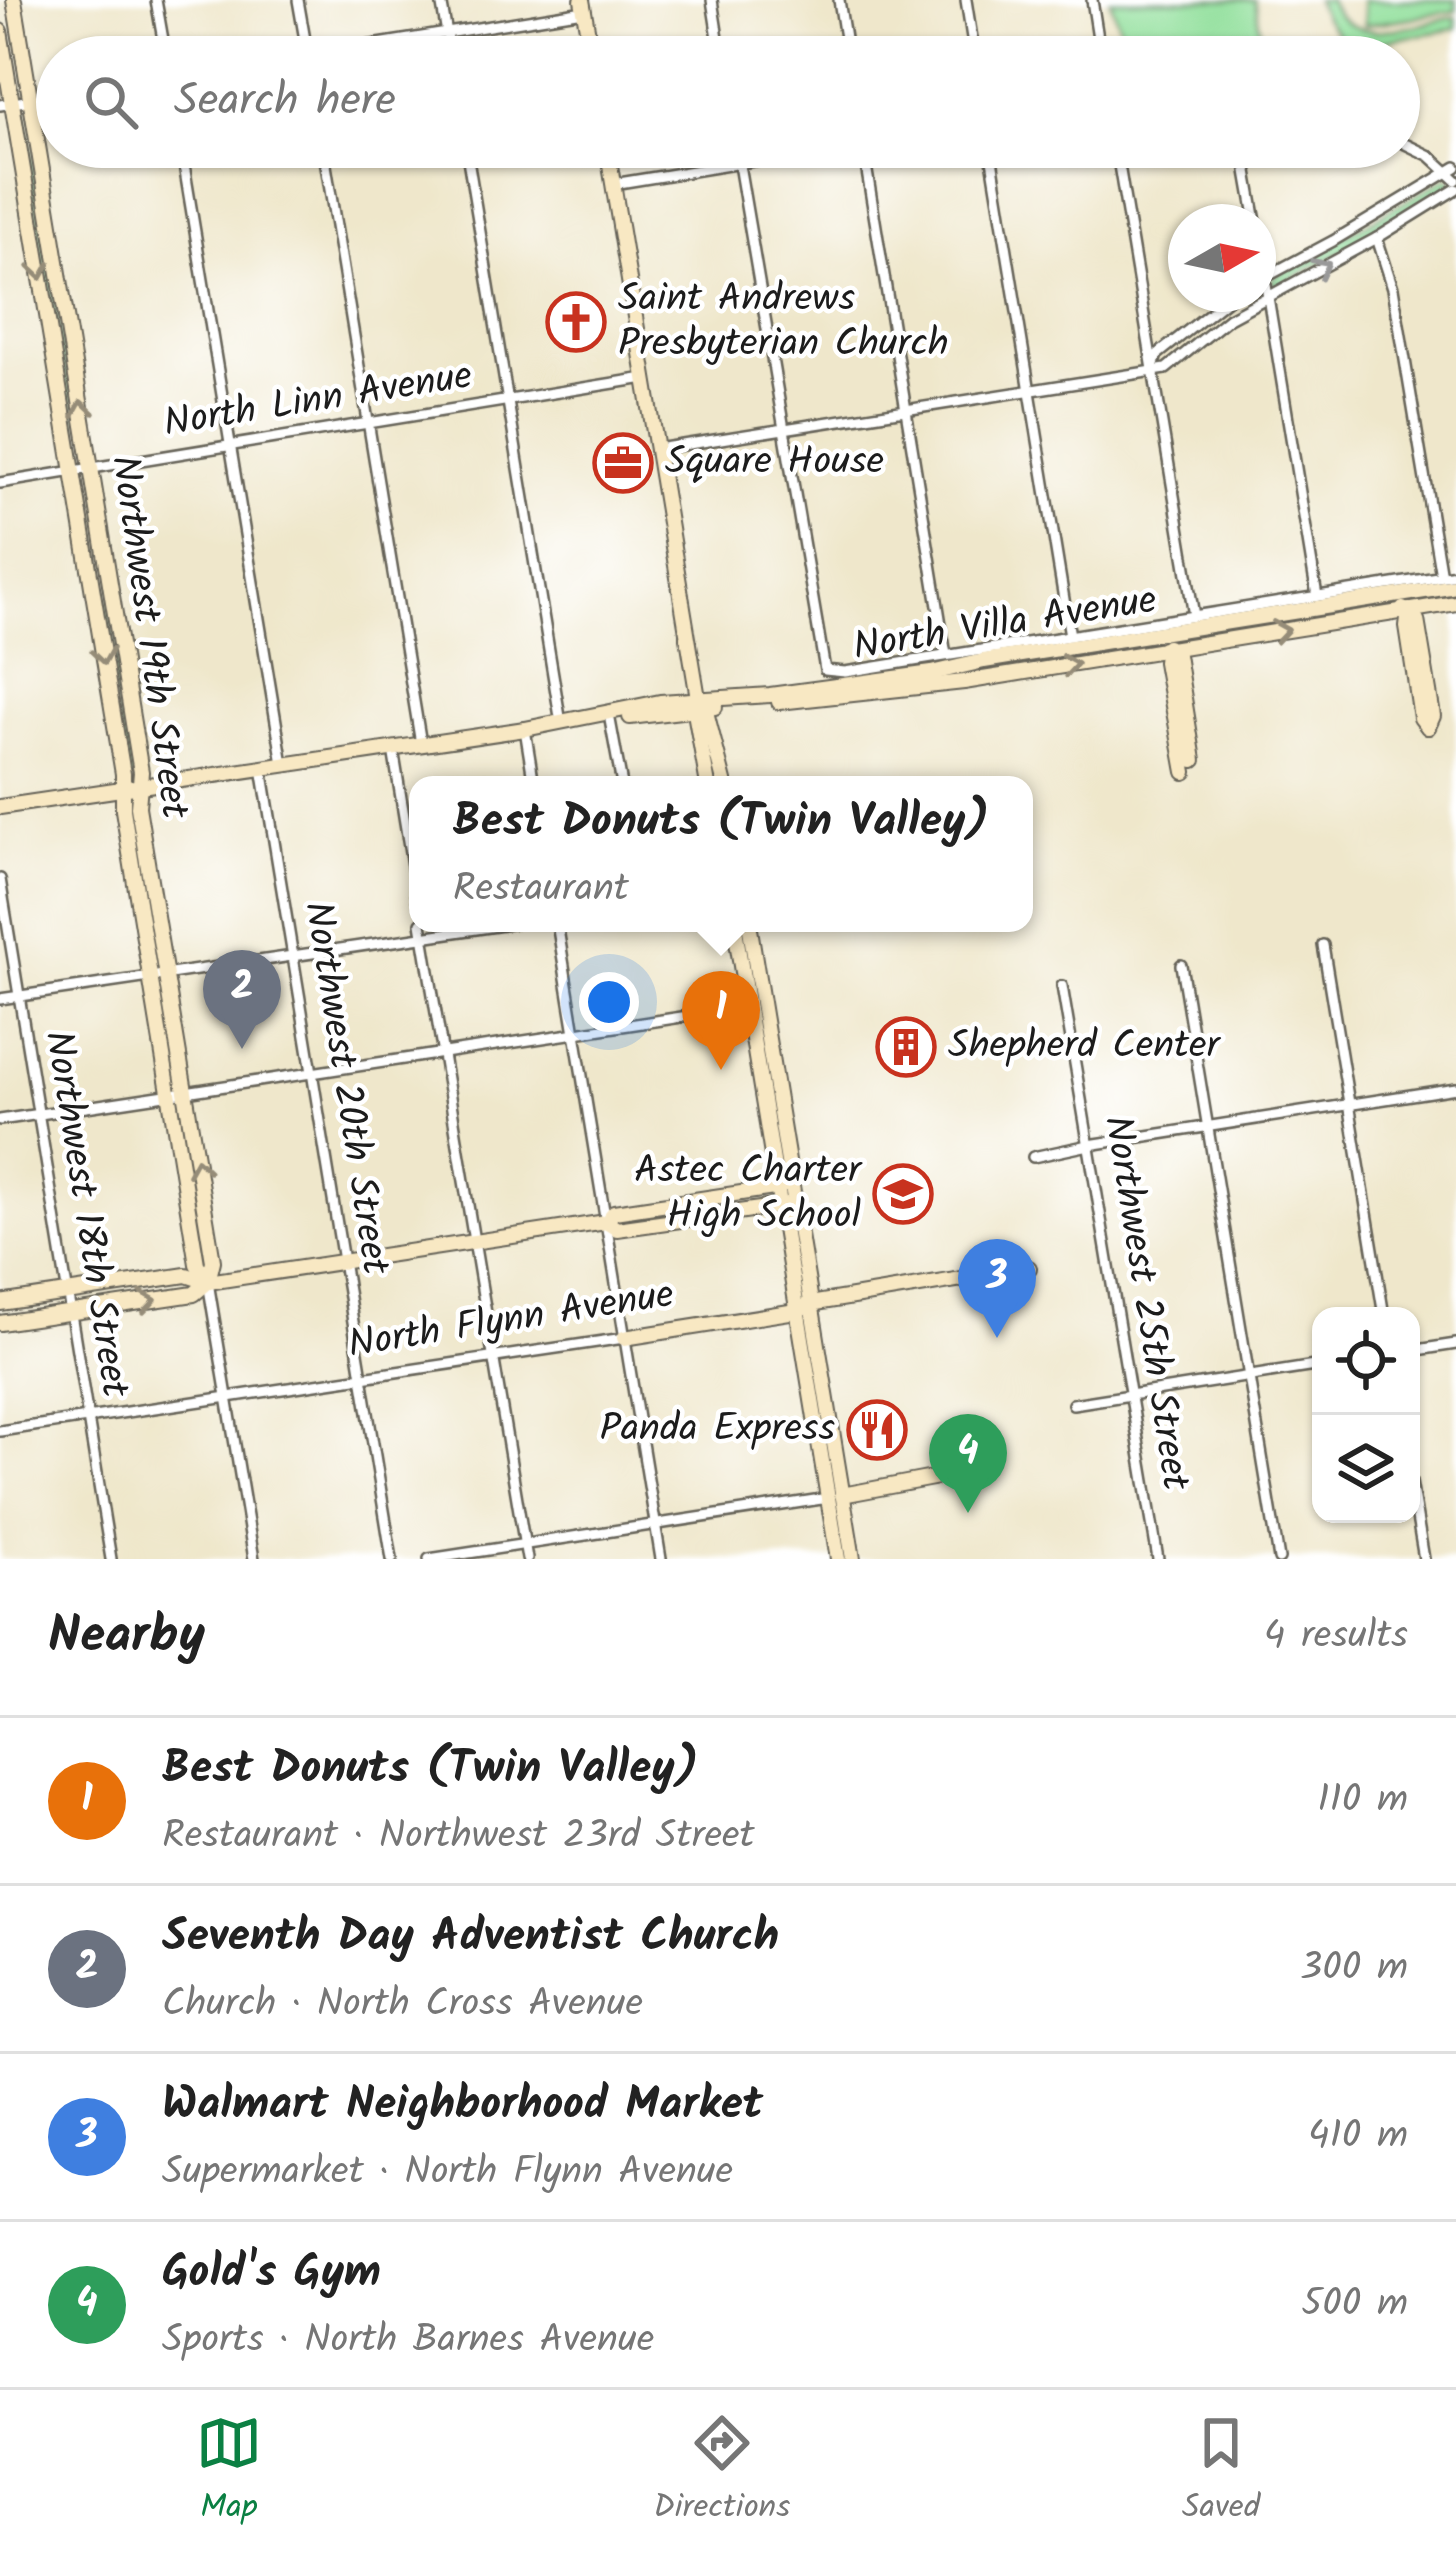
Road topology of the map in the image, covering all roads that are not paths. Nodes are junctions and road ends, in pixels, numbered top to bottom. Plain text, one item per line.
1 (14, 0) edge
2 (156, 0) edge
3 (298, 0) edge
4 (442, 0) edge
5 (712, 0) edge
6 (838, 0) edge
7 (966, 0) edge
8 (1092, 0) edge
9 (583, 5) edge
10 (0, 32) edge
11 (447, 34) junction
12 (162, 36) edge
13 (302, 36) edge
14 (434, 36) edge
15 (588, 36) edge
16 (718, 36) edge
17 (844, 36) edge
18 (972, 36) edge
19 (1098, 36) edge
20 (36, 99) edge
21 (30, 100) junction
22 (6, 104) edge
23 (36, 136) edge
24 (1420, 151) edge
25 (41, 168) edge
26 (184, 168) edge
27 (326, 168) edge
28 (469, 168) edge
29 (610, 168) edge
30 (709, 168) edge
31 (740, 168) edge
32 (866, 168) edge
33 (993, 168) edge
34 (1120, 168) edge
35 (1248, 168) edge
36 (1454, 177) edge
37 (613, 184) junction
38 (1253, 204) edge
39 (1377, 238) junction
40 (1276, 271) edge
41 (1276, 292) edge
42 (1211, 312) edge
43 (1240, 312) edge
44 (1271, 312) edge
45 (1153, 369) junction
46 (645, 378) junction
47 (1030, 389) junction
48 (507, 400) junction
49 (906, 409) junction
50 (368, 423) junction
51 (782, 429) junction
52 (230, 446) junction
53 (657, 449) junction
54 (92, 468) junction
55 (73, 471) junction
56 (0, 483) edge
57 (1456, 574) edge
58 (1441, 576) junction
59 (1456, 586) edge
60 (1426, 590) junction
61 (1317, 596) junction
62 (1373, 598) junction
63 (1456, 603) edge
64 (1408, 611) junction
65 (1190, 622) junction
66 (1070, 636) junction
67 (1132, 638) junction
68 (1166, 650) junction
69 (946, 655) junction
70 (984, 661) junction
71 (932, 673) junction
72 (969, 680) junction
73 (700, 704) junction
74 (610, 720) junction
75 (563, 723) junction
76 (525, 729) junction
77 (422, 744) junction
78 (393, 748) junction
79 (711, 759) junction
80 (283, 764) junction
81 (1189, 766) dead end
82 (262, 768) junction
83 (533, 776) edge
84 (620, 776) edge
85 (709, 776) edge
86 (720, 776) edge
87 (140, 786) junction
88 (123, 788) junction
89 (0, 806) edge
90 (409, 847) edge
91 (0, 879) edge
92 (423, 932) edge
93 (457, 932) edge
94 (558, 932) edge
95 (735, 932) edge
96 (746, 932) edge
97 (749, 932) edge
98 (424, 937) junction
99 (1323, 945) dead end
100 (293, 957) junction
101 (740, 960) junction
102 (1181, 965) dead end
103 (159, 976) junction
104 (1062, 986) dead end
105 (19, 996) junction
106 (0, 999) edge
107 (755, 1005) junction
108 (574, 1033) junction
109 (444, 1053) junction
110 (312, 1072) junction
111 (1456, 1088) edge
112 (178, 1093) junction
113 (1349, 1105) junction
114 (38, 1114) junction
115 (0, 1120) edge
116 (1208, 1126) junction
117 (1089, 1145) junction
118 (1033, 1157) dead end
119 (784, 1187) junction
120 (787, 1205) junction
121 (606, 1222) junction
122 (475, 1242) junction
123 (343, 1262) junction
124 (1029, 1268) dead end
125 (208, 1282) junction
126 (67, 1293) junction
127 (0, 1303) edge
128 (803, 1307) junction
129 (1383, 1307) edge
130 (70, 1313) junction
131 (0, 1323) edge
132 (625, 1338) junction
133 (1456, 1344) edge
134 (1420, 1350) edge
135 (494, 1357) junction
136 (1312, 1366) edge
137 (1249, 1376) junction
138 (362, 1377) junction
139 (1130, 1395) junction
140 (227, 1397) junction
141 (1073, 1404) dead end
142 (88, 1418) junction
143 (822, 1419) junction
144 (0, 1431) edge
145 (949, 1475) dead end
146 (835, 1497) junction
147 (1418, 1523) edge
148 (655, 1525) junction
149 (524, 1545) junction
150 (111, 1559) edge
151 (254, 1559) edge
152 (392, 1559) edge
153 (430, 1559) edge
154 (527, 1559) edge
155 (661, 1559) edge
156 (838, 1559) edge
157 (853, 1559) edge
158 (1157, 1559) edge
159 (1279, 1559) edge
160 (1424, 1559) edge

1 - 21 street, Northwest 19th Street
2 - 12 street
3 - 13 street
4 - 11 street
5 - 16 street
6 - 17 street
7 - 18 street
8 - 19 street
9 - 11 street
9 - 15 street
10 - 22 street, Northwest 19th Street
11 - 14 street
20 - 21 street
21 - 22 street
23 -> 21 street, Northwest 19th Street
22 -> 55 street, Northwest 19th Street
24 - 36 street
54 -> 25 street, Northwest 19th Street
26 - 52 street
27 - 50 street
28 - 48 street
29 - 37 street
30 - 37 street
31 - 51 street
32 - 49 street
33 - 47 street
34 - 45 street
35 - 38 street
36 - 39 street
36 - 40 street
37 - 46 street
41 -> 39 street
39 - 58 street
42 - 45 street
43 - 45 street
44 - 61 street
45 - 47 street
45 - 65 street
46 - 48 street, North Linn Avenue
46 - 53 street
47 - 49 street
47 - 66 street
48 - 50 street, North Linn Avenue
48 - 75 street
49 - 51 street
49 - 69 street
50 - 52 street, North Linn Avenue
50 - 77 street
51 - 53 street
51 - 69 street, North Villa Avenue
52 - 54 street, North Linn Avenue
52 - 80 street
53 - 73 street
54 - 55 street, North Linn Avenue
54 - 87 street, Northwest 19th Street
55 - 56 street, North Linn Avenue
55 -> 88 street, Northwest 19th Street
57 - 58 street, North Villa Avenue
58 - 61 street, North Villa Avenue
59 - 60 street, North Villa Avenue
60 - 62 street, North Villa Avenue
60 - 64 street
61 - 65 street, North Villa Avenue
62 - 64 street
62 - 65 street, North Villa Avenue
63 - 64 street, North Villa Avenue
64 - 64 street
68 -> 64 street, North Villa Avenue
65 - 66 street, North Villa Avenue
65 - 67 street, North Villa Avenue
65 - 68 street
66 - 69 street, North Villa Avenue
67 - 68 street
67 - 70 street, North Villa Avenue
72 -> 68 street, North Villa Avenue
68 - 81 street
70 - 71 street, North Villa Avenue
70 - 72 street
71 - 72 street
71 - 73 street, North Villa Avenue
72 - 73 street, North Villa Avenue
73 - 74 street, North Villa Avenue
73 - 75 street, North Villa Avenue
73 - 79 street
74 - 75 street, North Villa Avenue
74 - 84 street
75 - 76 street, North Villa Avenue
76 - 77 street, North Villa Avenue
76 - 83 street
77 - 78 street, North Villa Avenue
78 - 80 street, North Villa Avenue
78 - 90 street
79 - 85 street
79 - 86 street
80 - 82 street, North Villa Avenue
82 - 87 street, North Villa Avenue
82 - 100 street, Northwest 20th Street
87 - 88 street, North Villa Avenue
87 - 103 street, Northwest 19th Street
88 - 89 street, North Villa Avenue
88 - 103 street, Northwest 19th Street
91 - 105 street, Northwest 18th Street
92 - 98 street
93 - 98 street
94 - 108 street
95 - 101 street
96 - 101 street
97 - 107 street
98 - 100 street
98 - 109 street
99 - 113 street
100 - 103 street
100 - 110 street, Northwest 20th Street
101 - 107 street
102 - 116 street
103 - 105 street
103 - 112 street, Northwest 19th Street
104 - 117 street, Northwest 25th Street
105 - 106 street
105 - 114 street, Northwest 18th Street
107 - 108 street
107 - 119 street
108 - 109 street
108 - 121 street
109 - 110 street
109 - 122 street
110 - 112 street
110 - 123 street, Northwest 20th Street
111 - 113 street
112 - 114 street
112 - 125 street, Northwest 19th Street
113 - 116 street
113 - 129 street
114 - 115 street
114 - 126 street, Northwest 18th Street
116 - 117 street
116 - 137 street
117 - 118 street
117 - 139 street, Northwest 25th Street
119 - 120 street
119 - 121 street
120 - 121 street
120 - 128 street
121 - 122 street
121 - 132 street
122 - 123 street
122 - 135 street
123 - 125 street
123 - 138 street, Northwest 20th Street
124 - 128 street, North Flynn Avenue
125 - 126 street
130 -> 125 street
125 - 140 street, Northwest 19th Street
126 - 127 street
126 - 130 street, Northwest 18th Street
128 - 132 street, North Flynn Avenue
128 - 143 street
130 - 131 street
130 - 142 street, Northwest 18th Street
132 - 135 street, North Flynn Avenue
132 - 148 street
133 - 134 street
135 - 138 street, North Flynn Avenue
135 - 149 street
136 - 137 street
137 - 139 street
137 - 159 street
138 - 140 street, North Flynn Avenue
138 - 152 street, Northwest 20th Street
139 - 141 street
139 - 158 street, Northwest 25th Street
140 - 142 street, North Flynn Avenue
140 - 151 street, Northwest 19th Street
142 - 144 street, North Flynn Avenue
142 - 150 street, Northwest 18th Street
143 - 146 street
143 - 146 street
145 - 146 street
146 - 148 street
146 - 156 street
146 - 157 street
147 - 160 street
148 - 149 street
148 - 155 street
149 - 153 street
149 - 154 street

